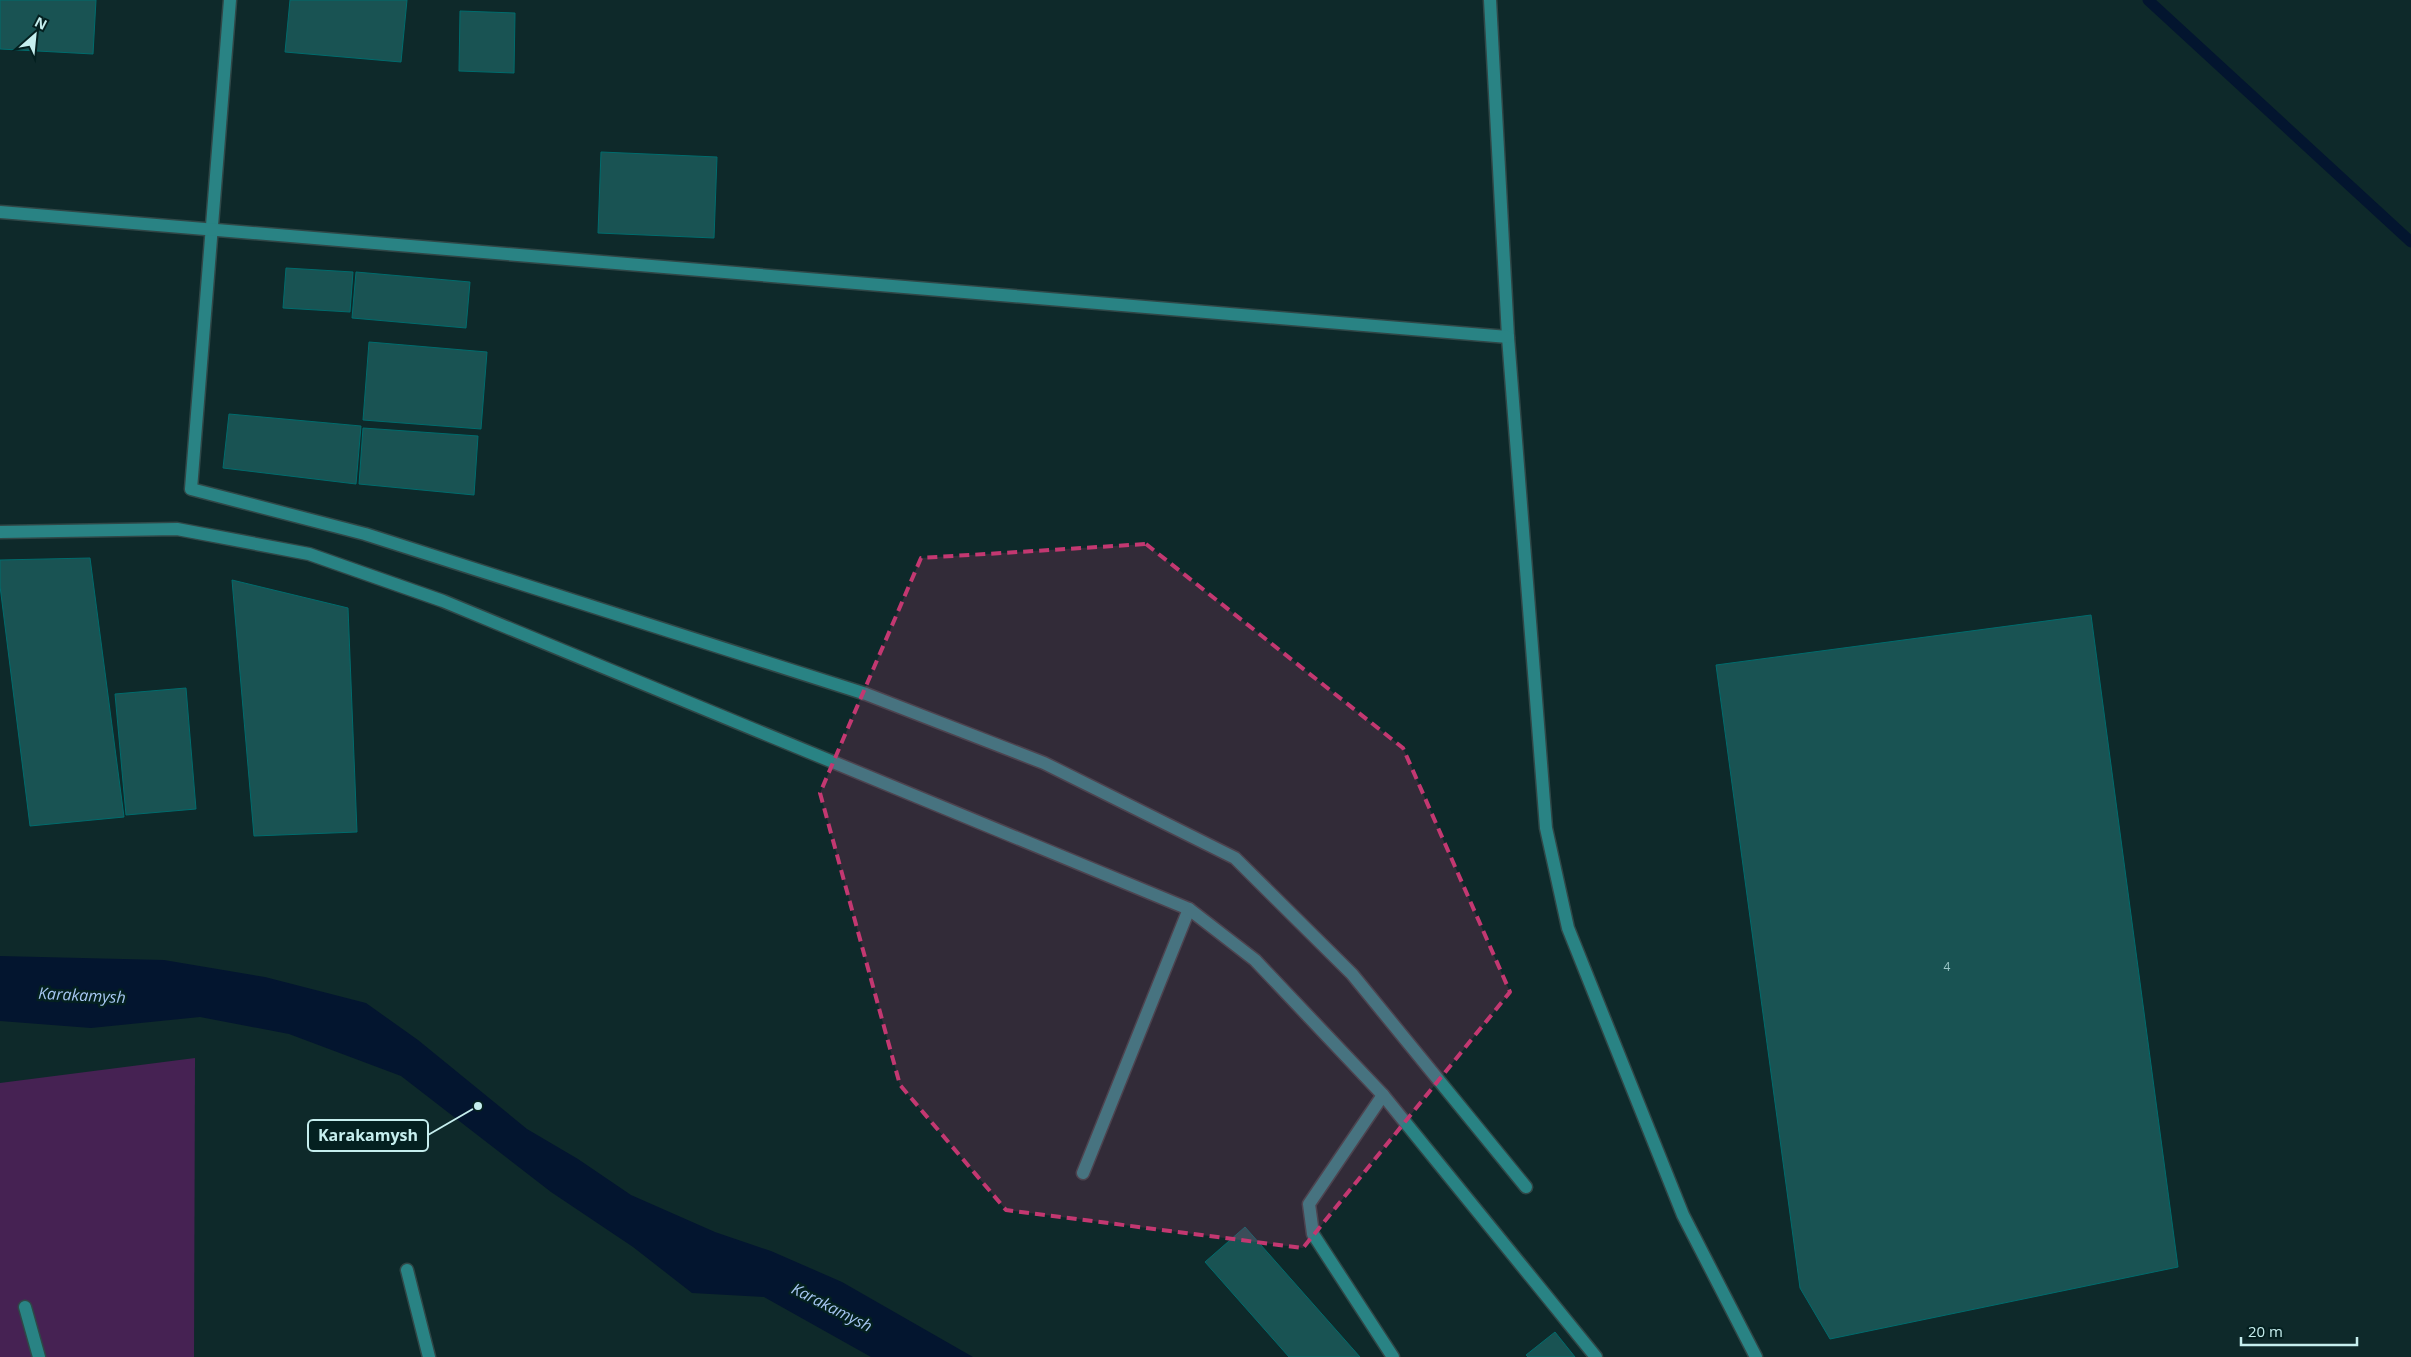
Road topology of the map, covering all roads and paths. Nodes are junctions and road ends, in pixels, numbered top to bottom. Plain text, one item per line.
1 (230, 0) edge
2 (1490, 0) edge
3 (0, 212) edge
4 (211, 230) junction
5 (1508, 337) junction
6 (0, 532) edge
7 (1189, 909) junction
8 (1383, 1095) junction
9 (1083, 1173) dead end
10 (1526, 1187) dead end
11 (407, 1270) dead end
12 (25, 1307) dead end
13 (39, 1357) edge
14 (428, 1357) edge
15 (1393, 1357) edge
16 (1596, 1357) edge
17 (1756, 1357) edge

1 - 4 street
2 - 5 street
3 - 4 street
4 - 5 street
4 - 10 street
5 - 17 street
6 - 7 street
7 - 8 street
7 - 9 street
8 - 15 street
8 - 16 street
11 - 14 street
12 - 13 street

